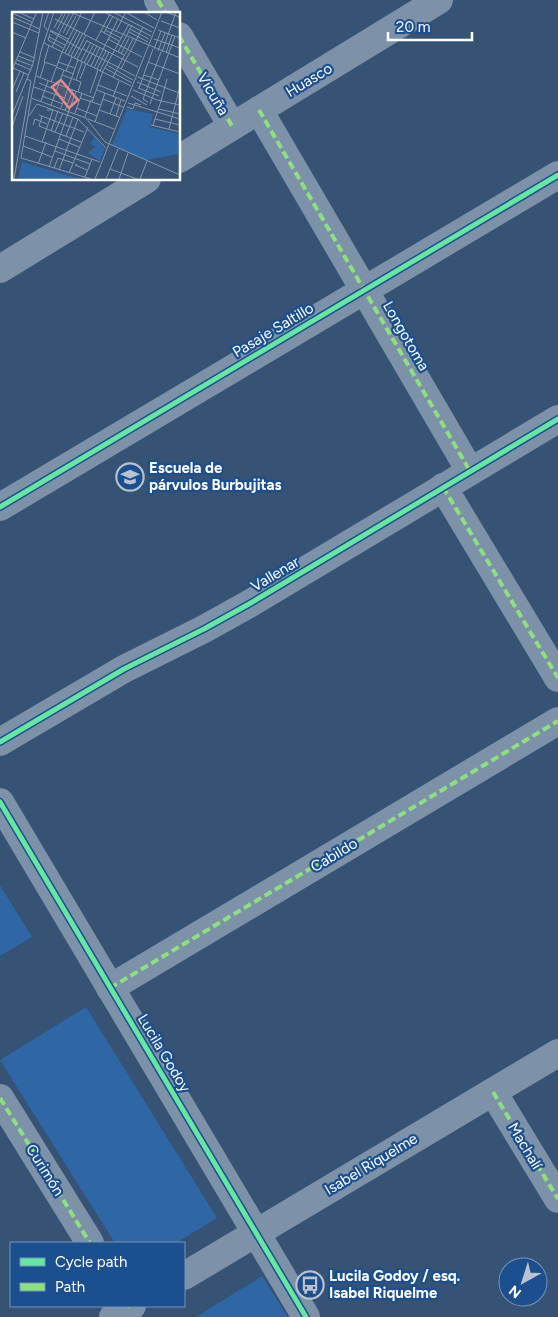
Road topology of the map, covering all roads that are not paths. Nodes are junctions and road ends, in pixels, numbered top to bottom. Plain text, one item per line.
1 (158, 0) edge
2 (439, 0) edge
3 (165, 12) edge
4 (180, 38) edge
5 (259, 110) junction
6 (232, 126) junction
7 (180, 158) edge
8 (558, 175) edge
9 (145, 180) edge
10 (0, 269) edge
11 (364, 290) junction
12 (558, 419) edge
13 (470, 471) junction
14 (443, 486) junction
15 (0, 506) edge
16 (558, 678) edge
17 (558, 722) edge
18 (0, 742) edge
19 (0, 802) edge
20 (110, 988) junction
21 (558, 1053) edge
22 (493, 1092) junction
23 (0, 1098) edge
24 (558, 1199) edge
25 (256, 1233) junction
26 (89, 1242) edge
27 (185, 1275) edge
28 (306, 1317) edge

1 - 3 street
2 - 5 street, Huasco
4 - 6 street, Vicuña
5 - 6 street, Huasco
5 - 11 street, Longotoma
6 - 7 street, Huasco
8 - 11 street, Pasaje Saltillo
9 - 10 street
11 - 13 street, Longotoma
11 - 15 street, Pasaje Saltillo
12 - 13 street, Vallenar
13 - 14 street, Vallenar
14 - 16 street
14 - 18 street, Vallenar
17 - 20 street, Cabildo
19 - 20 street, Lucila Godoy
20 - 25 street, Lucila Godoy
21 - 22 street, Isabel Riquelme
22 - 24 street, Machalí
22 - 25 street, Isabel Riquelme
23 - 26 street, Curimón
25 - 27 street, Isabel Riquelme
25 - 28 street, Lucila Godoy

